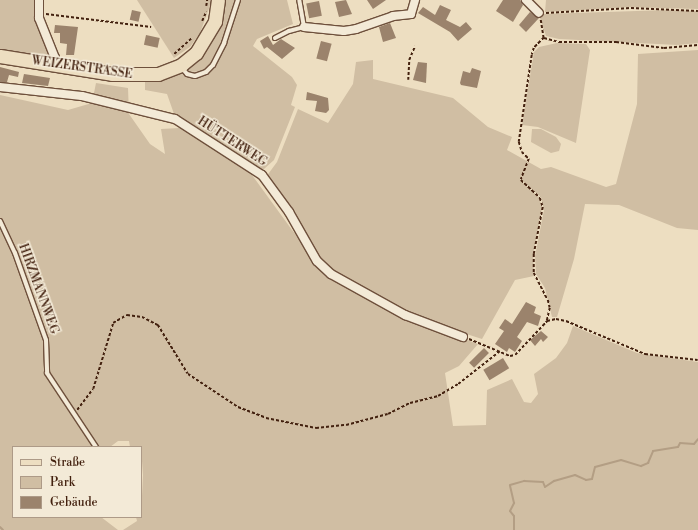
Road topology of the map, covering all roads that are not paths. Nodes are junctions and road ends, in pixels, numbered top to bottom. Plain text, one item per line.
1 (39, 0) edge
2 (218, 0) edge
3 (238, 0) edge
4 (299, 0) edge
5 (415, 0) edge
6 (526, 0) edge
7 (539, 13) road end
8 (304, 27) junction
9 (275, 38) dead end
10 (0, 56) edge
11 (179, 62) junction
12 (54, 66) junction
13 (0, 87) edge
14 (0, 221) edge
15 (463, 337) road end
16 (95, 446) edge

1 - 12 street
2 - 11 main road, WEIZERSTRASSE
3 - 11 lane
4 - 8 lane
5 - 8 street
6 - 7 street
8 - 9 lane
10 - 12 main road, WEIZERSTRASSE
11 - 12 main road, WEIZERSTRASSE
13 - 15 street, HÜTTERWEG
14 - 16 lane, HIRZMANNWEG

